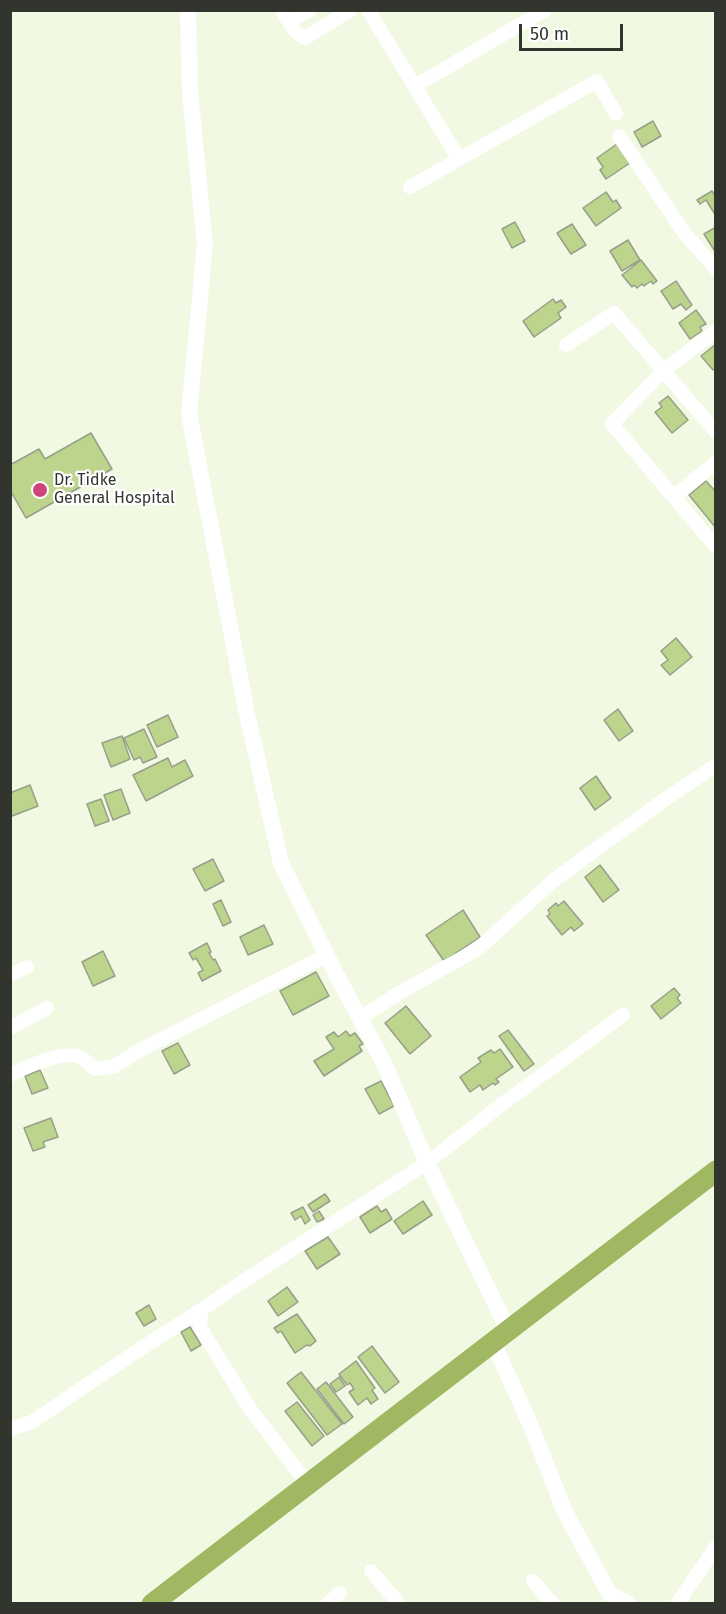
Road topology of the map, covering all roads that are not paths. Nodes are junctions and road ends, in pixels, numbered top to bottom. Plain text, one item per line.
1 (188, 10) edge
2 (310, 10) edge
3 (350, 10) edge
4 (368, 10) edge
5 (545, 10) edge
6 (285, 16) edge
7 (415, 87) junction
8 (616, 114) dead end
9 (619, 136) dead end
10 (459, 159) junction
11 (410, 187) dead end
12 (716, 269) edge
13 (714, 332) dead end
14 (566, 345) dead end
15 (663, 371) junction
16 (716, 432) edge
17 (716, 462) edge
18 (674, 497) junction
19 (716, 546) edge
20 (716, 765) edge
21 (327, 955) junction
22 (27, 967) dead end
23 (10, 975) edge
24 (47, 1008) dead end
25 (623, 1016) dead end
26 (360, 1018) junction
27 (10, 1028) edge
28 (10, 1076) edge
29 (428, 1163) junction
30 (716, 1171) edge
31 (201, 1310) junction
32 (500, 1336) junction
33 (10, 1430) edge
34 (308, 1484) junction
35 (716, 1546) edge
36 (371, 1571) dead end
37 (533, 1581) dead end
38 (340, 1593) dead end
39 (152, 1604) edge
40 (327, 1604) edge
41 (399, 1604) edge
42 (553, 1604) edge
43 (628, 1604) edge
44 (677, 1604) edge

1 - 21 street
2 - 6 street
3 - 6 street
4 - 7 street
5 - 7 street
7 - 10 street
8 - 10 street
9 - 12 street
10 - 11 street
13 - 15 street
14 - 15 street
15 - 16 street
15 - 18 street
17 - 18 street
18 - 19 street
20 - 26 street
21 - 26 street
21 - 28 street
22 - 23 street
24 - 27 street
25 - 29 street
26 - 29 street
29 - 31 street
29 - 32 street
30 - 32 highway
31 - 33 street
31 - 34 street
32 - 34 highway
32 - 43 street
34 - 39 highway
35 - 44 street
36 - 41 street
37 - 42 street
38 - 40 street

